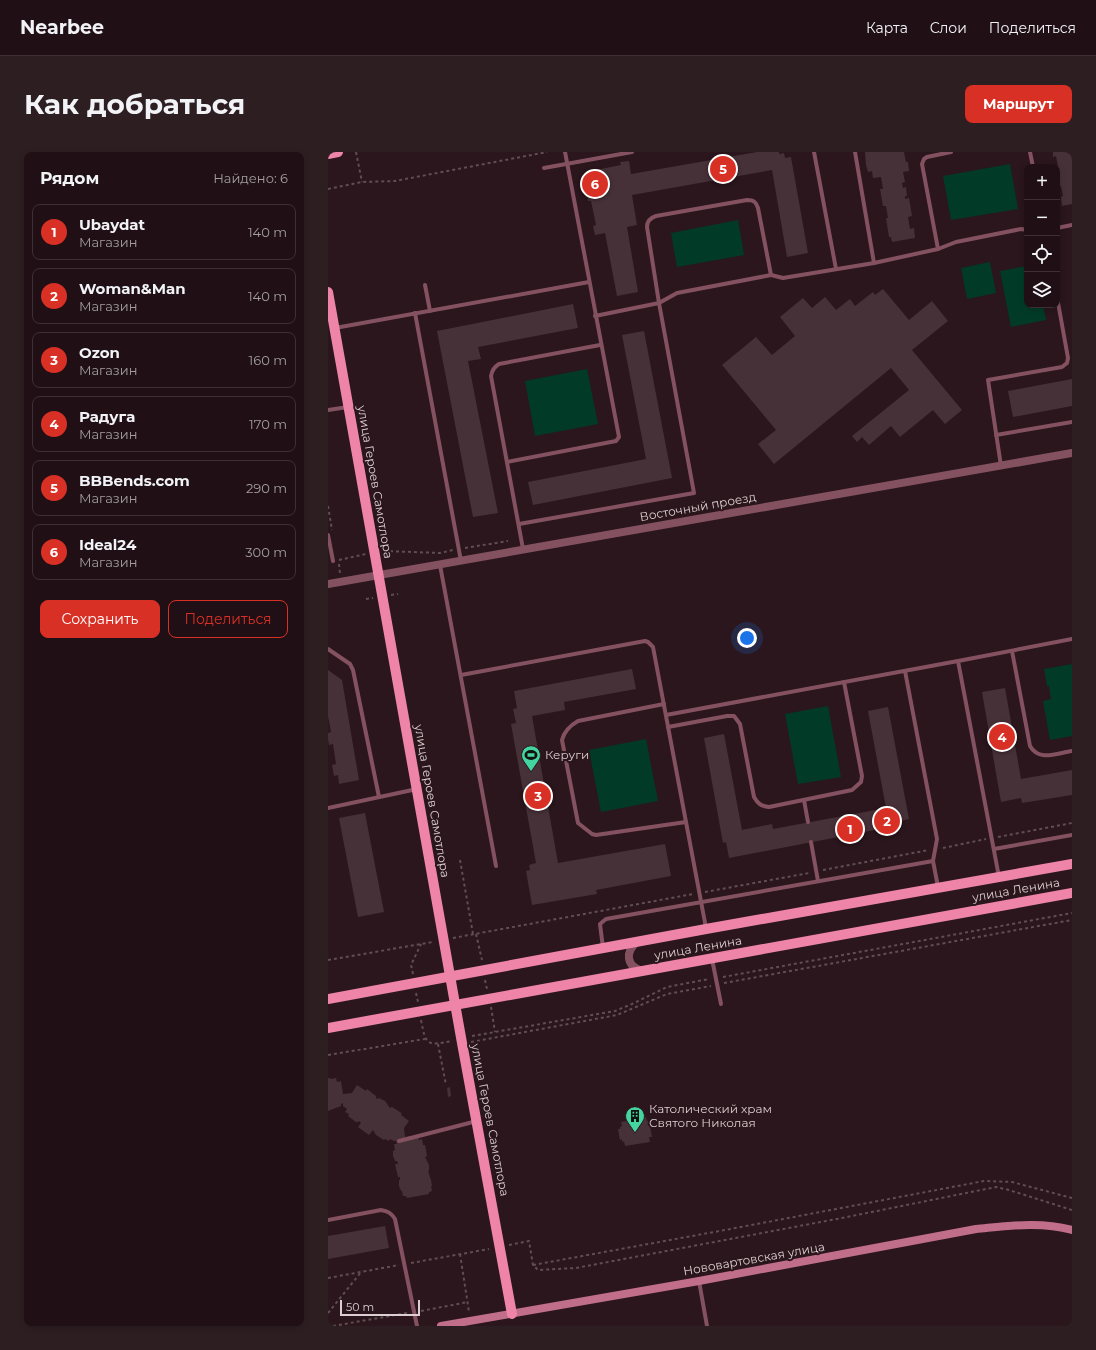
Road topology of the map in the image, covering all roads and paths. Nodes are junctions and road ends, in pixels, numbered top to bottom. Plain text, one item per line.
1 (338, 152) edge
2 (356, 152) edge
3 (547, 152) edge
4 (565, 152) edge
5 (632, 152) edge
6 (814, 152) edge
7 (855, 152) edge
8 (951, 152) edge
9 (1030, 152) edge
10 (328, 154) edge
11 (567, 164) junction
12 (1032, 164) edge
13 (544, 168) dead end
14 (362, 182) junction
15 (328, 189) edge
16 (1072, 225) edge
17 (1060, 227) edge
18 (1024, 230) edge
19 (938, 249) junction
20 (874, 262) junction
21 (836, 269) junction
22 (771, 275) junction
23 (588, 282) junction
24 (425, 284) dead end
25 (328, 292) edge
26 (660, 303) junction
27 (1059, 308) edge
28 (430, 311) junction
29 (415, 313) junction
30 (595, 316) junction
31 (335, 328) junction
32 (600, 344) junction
33 (348, 407) junction
34 (328, 410) edge
35 (1072, 422) edge
36 (996, 436) junction
37 (1072, 453) edge
38 (507, 462) junction
39 (1001, 466) junction
40 (519, 524) junction
41 (328, 535) edge
42 (508, 541) dead end
43 (459, 550) junction
44 (523, 550) junction
45 (375, 552) junction
46 (461, 560) junction
47 (333, 561) joint
48 (440, 564) junction
49 (378, 575) junction
50 (328, 584) edge
51 (1072, 639) edge
52 (328, 648) edge
53 (1012, 651) junction
54 (958, 662) junction
55 (905, 671) junction
56 (461, 675) junction
57 (844, 682) junction
58 (664, 704) junction
59 (666, 715) junction
60 (668, 727) junction
61 (1072, 751) edge
62 (417, 788) junction
63 (379, 797) junction
64 (804, 800) junction
65 (328, 808) edge
66 (686, 822) junction
67 (808, 822) dead end
68 (1072, 835) edge
69 (811, 842) dead end
70 (994, 849) junction
71 (460, 860) dead end
72 (933, 861) junction
73 (1072, 864) edge
74 (496, 866) dead end
75 (999, 877) junction
76 (818, 881) junction
77 (938, 888) junction
78 (1072, 893) edge
79 (701, 902) junction
80 (1072, 913) edge
81 (1072, 920) edge
82 (706, 929) junction
83 (637, 942) junction
84 (604, 948) junction
85 (712, 958) junction
86 (484, 970) junction
87 (642, 971) junction
88 (450, 976) junction
89 (716, 978) junction
90 (717, 984) junction
91 (328, 999) edge
92 (489, 999) junction
93 (456, 1004) junction
94 (720, 1004) dead end
95 (328, 1028) edge
96 (496, 1032) junction
97 (462, 1041) junction
98 (438, 1044) junction
99 (328, 1055) edge
100 (446, 1085) dead end
101 (477, 1121) junction
102 (399, 1142) dead end
103 (1072, 1198) edge
104 (1072, 1210) edge
105 (328, 1220) edge
106 (1072, 1230) edge
107 (500, 1247) junction
108 (460, 1254) junction
109 (404, 1264) junction
110 (533, 1265) junction
111 (362, 1272) junction
112 (328, 1278) edge
113 (699, 1281) junction
114 (468, 1302) junction
115 (414, 1312) junction
116 (328, 1313) edge
117 (512, 1314) junction
118 (471, 1321) junction
119 (333, 1326) edge
120 (417, 1326) edge
121 (441, 1326) edge
122 (707, 1326) edge

1 - 10 main road
2 - 14 path
3 - 14 path
4 - 11 lane
5 - 11 lane
6 - 21 lane
7 - 20 lane
8 - 19 lane
9 - 12 lane
11 - 13 lane
11 - 23 lane
14 - 15 path
16 - 17 lane
18 - 19 lane
19 - 20 lane
20 - 21 lane
21 - 22 lane
22 - 26 lane
22 - 26 lane
23 - 28 lane
23 - 30 lane
24 - 28 lane
25 - 31 main road, улица Героев Самотлора
26 - 30 lane
26 - 40 lane
27 - 36 lane
28 - 29 lane
29 - 31 lane
29 - 43 lane
30 - 32 lane
31 - 33 main road, улица Героев Самотлора
32 - 38 lane
32 - 38 lane
33 - 34 lane
33 - 45 main road, улица Героев Самотлора
35 - 36 lane
36 - 39 lane
37 - 39 street, Восточный проезд
38 - 40 lane
39 - 44 street, Восточный проезд
40 - 44 lane
41 - 47 lane
42 - 43 path
43 - 45 path
43 - 46 lane
44 - 46 street, Восточный проезд
45 - 47 path
45 - 49 main road, улица Героев Самотлора
46 - 48 street, Восточный проезд
48 - 49 street, Восточный проезд
48 - 56 lane
49 - 50 street, Восточный проезд
49 - 62 main road, улица Героев Самотлора
51 - 53 lane
52 - 63 lane
53 - 54 lane
53 - 61 lane
54 - 55 lane
54 - 70 lane
55 - 57 lane
55 - 72 lane
56 - 58 lane
56 - 74 lane
57 - 59 lane
57 - 64 lane
58 - 59 lane
58 - 66 lane
59 - 60 lane
60 - 64 lane
60 - 66 lane
62 - 63 lane
62 - 88 main road, улица Героев Самотлора
63 - 65 lane
64 - 67 lane
66 - 79 lane
68 - 70 lane
69 - 76 lane
70 - 75 lane
71 - 86 path
72 - 76 lane
72 - 77 lane
73 - 75 main road, улица Ленина
75 - 77 main road, улица Ленина
76 - 79 lane
77 - 82 main road, улица Ленина
78 - 85 main road, улица Ленина
79 - 82 lane
79 - 84 lane
80 - 89 path
81 - 90 path
82 - 83 main road, улица Ленина
83 - 84 main road, улица Ленина
83 - 87 street
84 - 86 main road, улица Ленина
85 - 87 main road, улица Ленина
85 - 89 lane
86 - 88 main road, улица Ленина
86 - 92 path
87 - 92 main road, улица Ленина
88 - 91 main road, улица Ленина
88 - 93 main road, улица Героев Самотлора
89 - 90 lane
89 - 96 path
90 - 94 lane
90 - 97 path
92 - 93 main road, улица Ленина
92 - 96 path
93 - 95 main road, улица Ленина
93 - 97 main road, улица Героев Самотлора
96 - 97 path
97 - 98 path
97 - 101 main road, улица Героев Самотлора
98 - 99 path
98 - 100 path
101 - 102 lane
101 - 107 main road, улица Героев Самотлора
103 - 110 path
104 - 110 path
105 - 109 lane
106 - 113 main road, Нововартовская улица
107 - 108 path
107 - 110 path
107 - 117 main road, улица Героев Самотлора
108 - 109 path
108 - 114 path
109 - 111 path
109 - 115 lane
111 - 112 path
111 - 116 path
113 - 117 main road, Нововартовская улица
113 - 122 lane
114 - 115 path
114 - 118 path
115 - 119 path
115 - 120 lane
117 - 118 main road, Нововартовская улица
118 - 121 main road, Нововартовская улица

